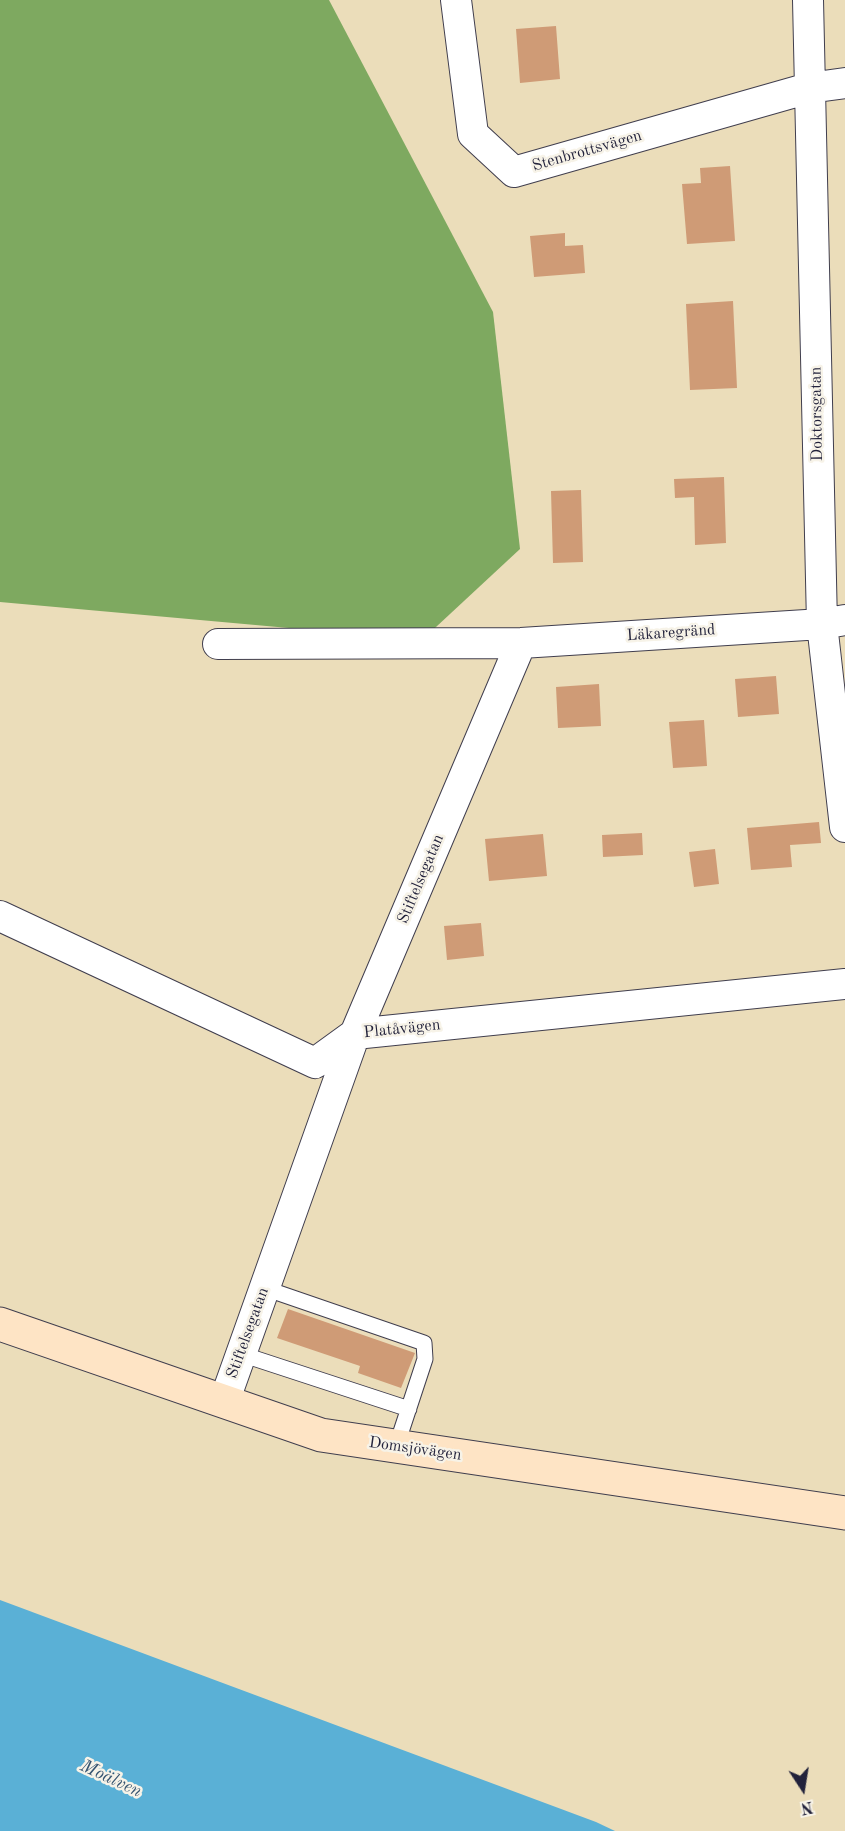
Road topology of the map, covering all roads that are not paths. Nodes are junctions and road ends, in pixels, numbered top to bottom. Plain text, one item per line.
1 (456, 0) edge
2 (808, 0) edge
3 (845, 83) edge
4 (809, 88) junction
5 (834, 622) edge
6 (520, 643) junction
7 (218, 644) dead end
8 (845, 827) edge
9 (0, 916) edge
10 (845, 984) edge
11 (355, 1034) junction
12 (264, 1288) junction
13 (0, 1324) edge
14 (241, 1354) junction
15 (224, 1402) junction
16 (409, 1409) junction
17 (396, 1447) junction
18 (845, 1513) edge

1 - 4 street, Stenbrottsvägen
2 - 4 street, Doktorsgatan
3 - 4 street, Stenbrottsvägen
4 - 5 street, Doktorsgatan
5 - 6 street, Läkaregränd
5 - 8 street, Doktorsgatan
6 - 7 street
6 - 11 street, Stiftelsegatan
9 - 11 street, Platåvägen
10 - 11 street, Platåvägen
11 - 12 street, Stiftelsegatan
12 - 14 street, Stiftelsegatan
12 - 16 lane
13 - 15 street, Domsjövägen
14 - 15 street, Stiftelsegatan
14 - 16 lane
15 - 17 street, Domsjövägen
16 - 17 lane
17 - 18 street, Domsjövägen

